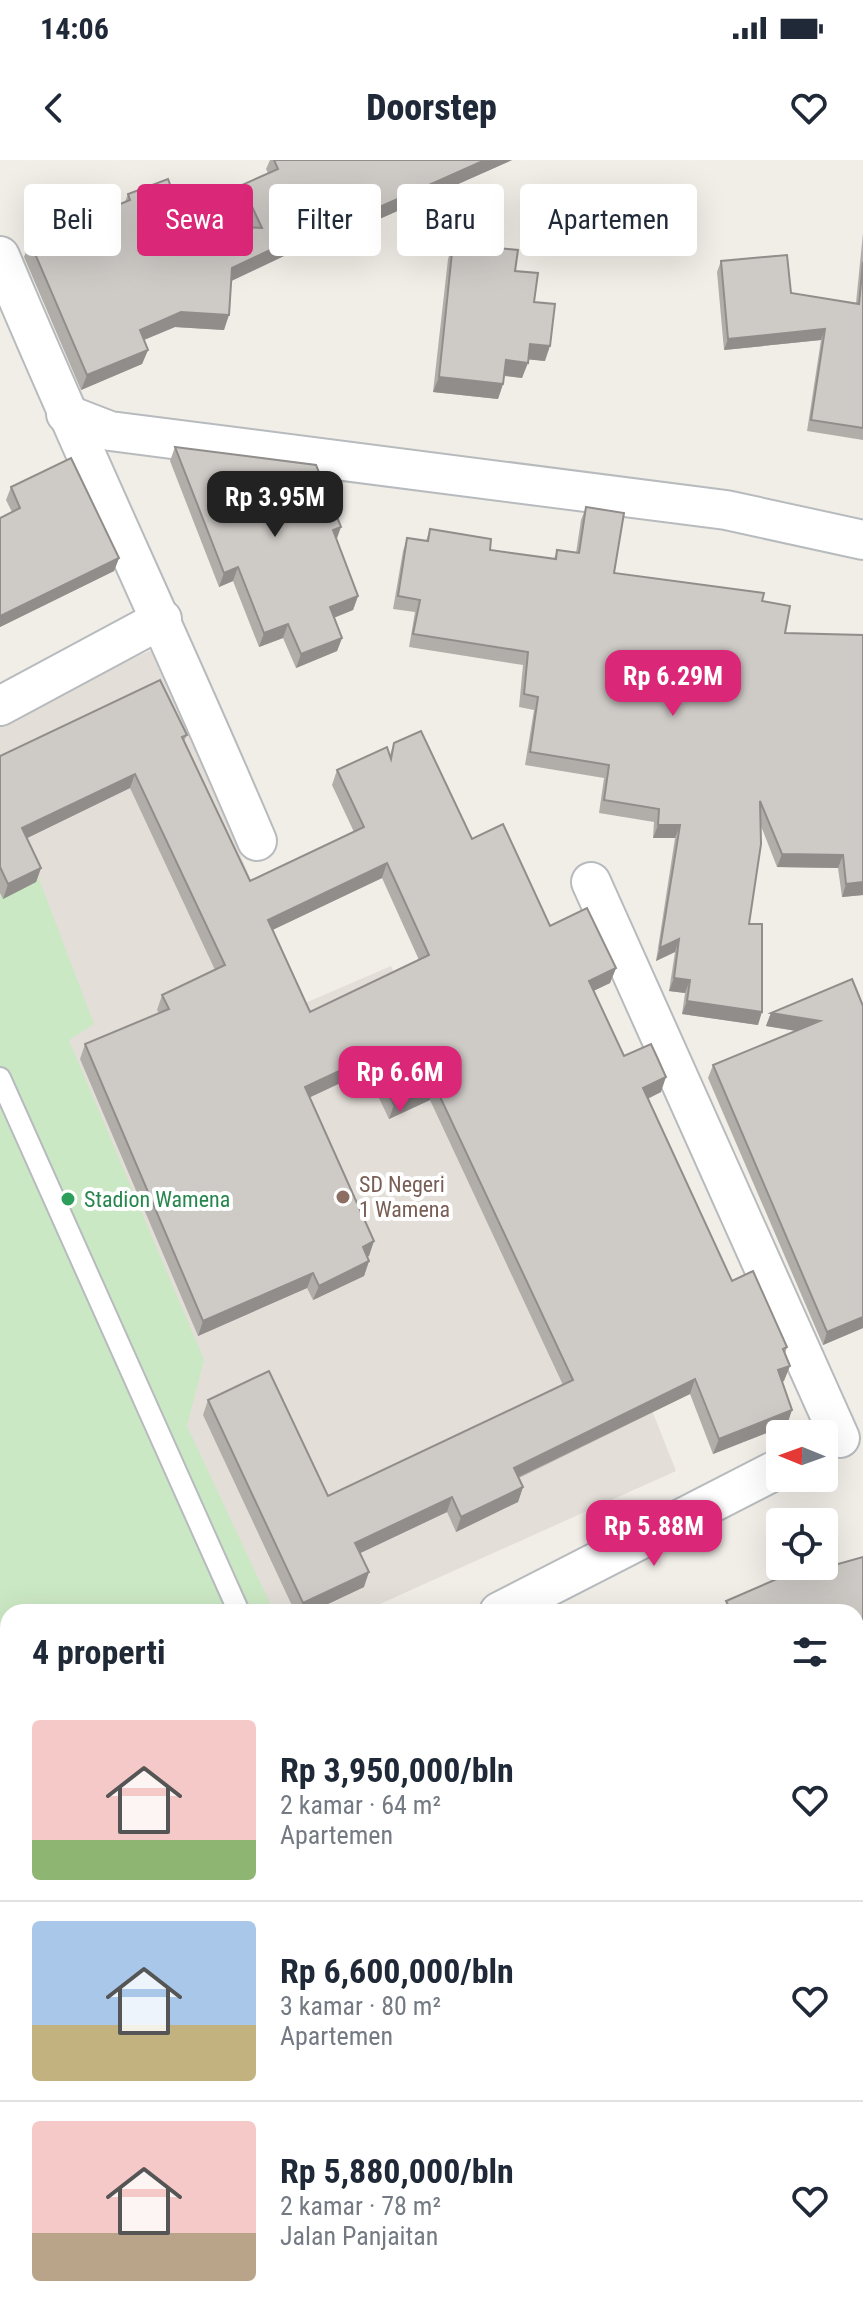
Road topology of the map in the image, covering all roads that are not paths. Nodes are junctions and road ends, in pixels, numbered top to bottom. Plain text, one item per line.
1 (0, 256) edge
2 (66, 414) junction
3 (863, 540) edge
4 (162, 619) junction
5 (0, 706) edge
6 (257, 841) dead end
7 (591, 882) dead end
8 (0, 1078) edge
9 (842, 1436) edge
10 (766, 1475) edge
11 (235, 1604) edge
12 (515, 1604) edge

1 - 2 street
2 - 3 street
2 - 4 street
4 - 5 street
4 - 6 street
7 - 9 street
8 - 11 lane
10 - 12 street

